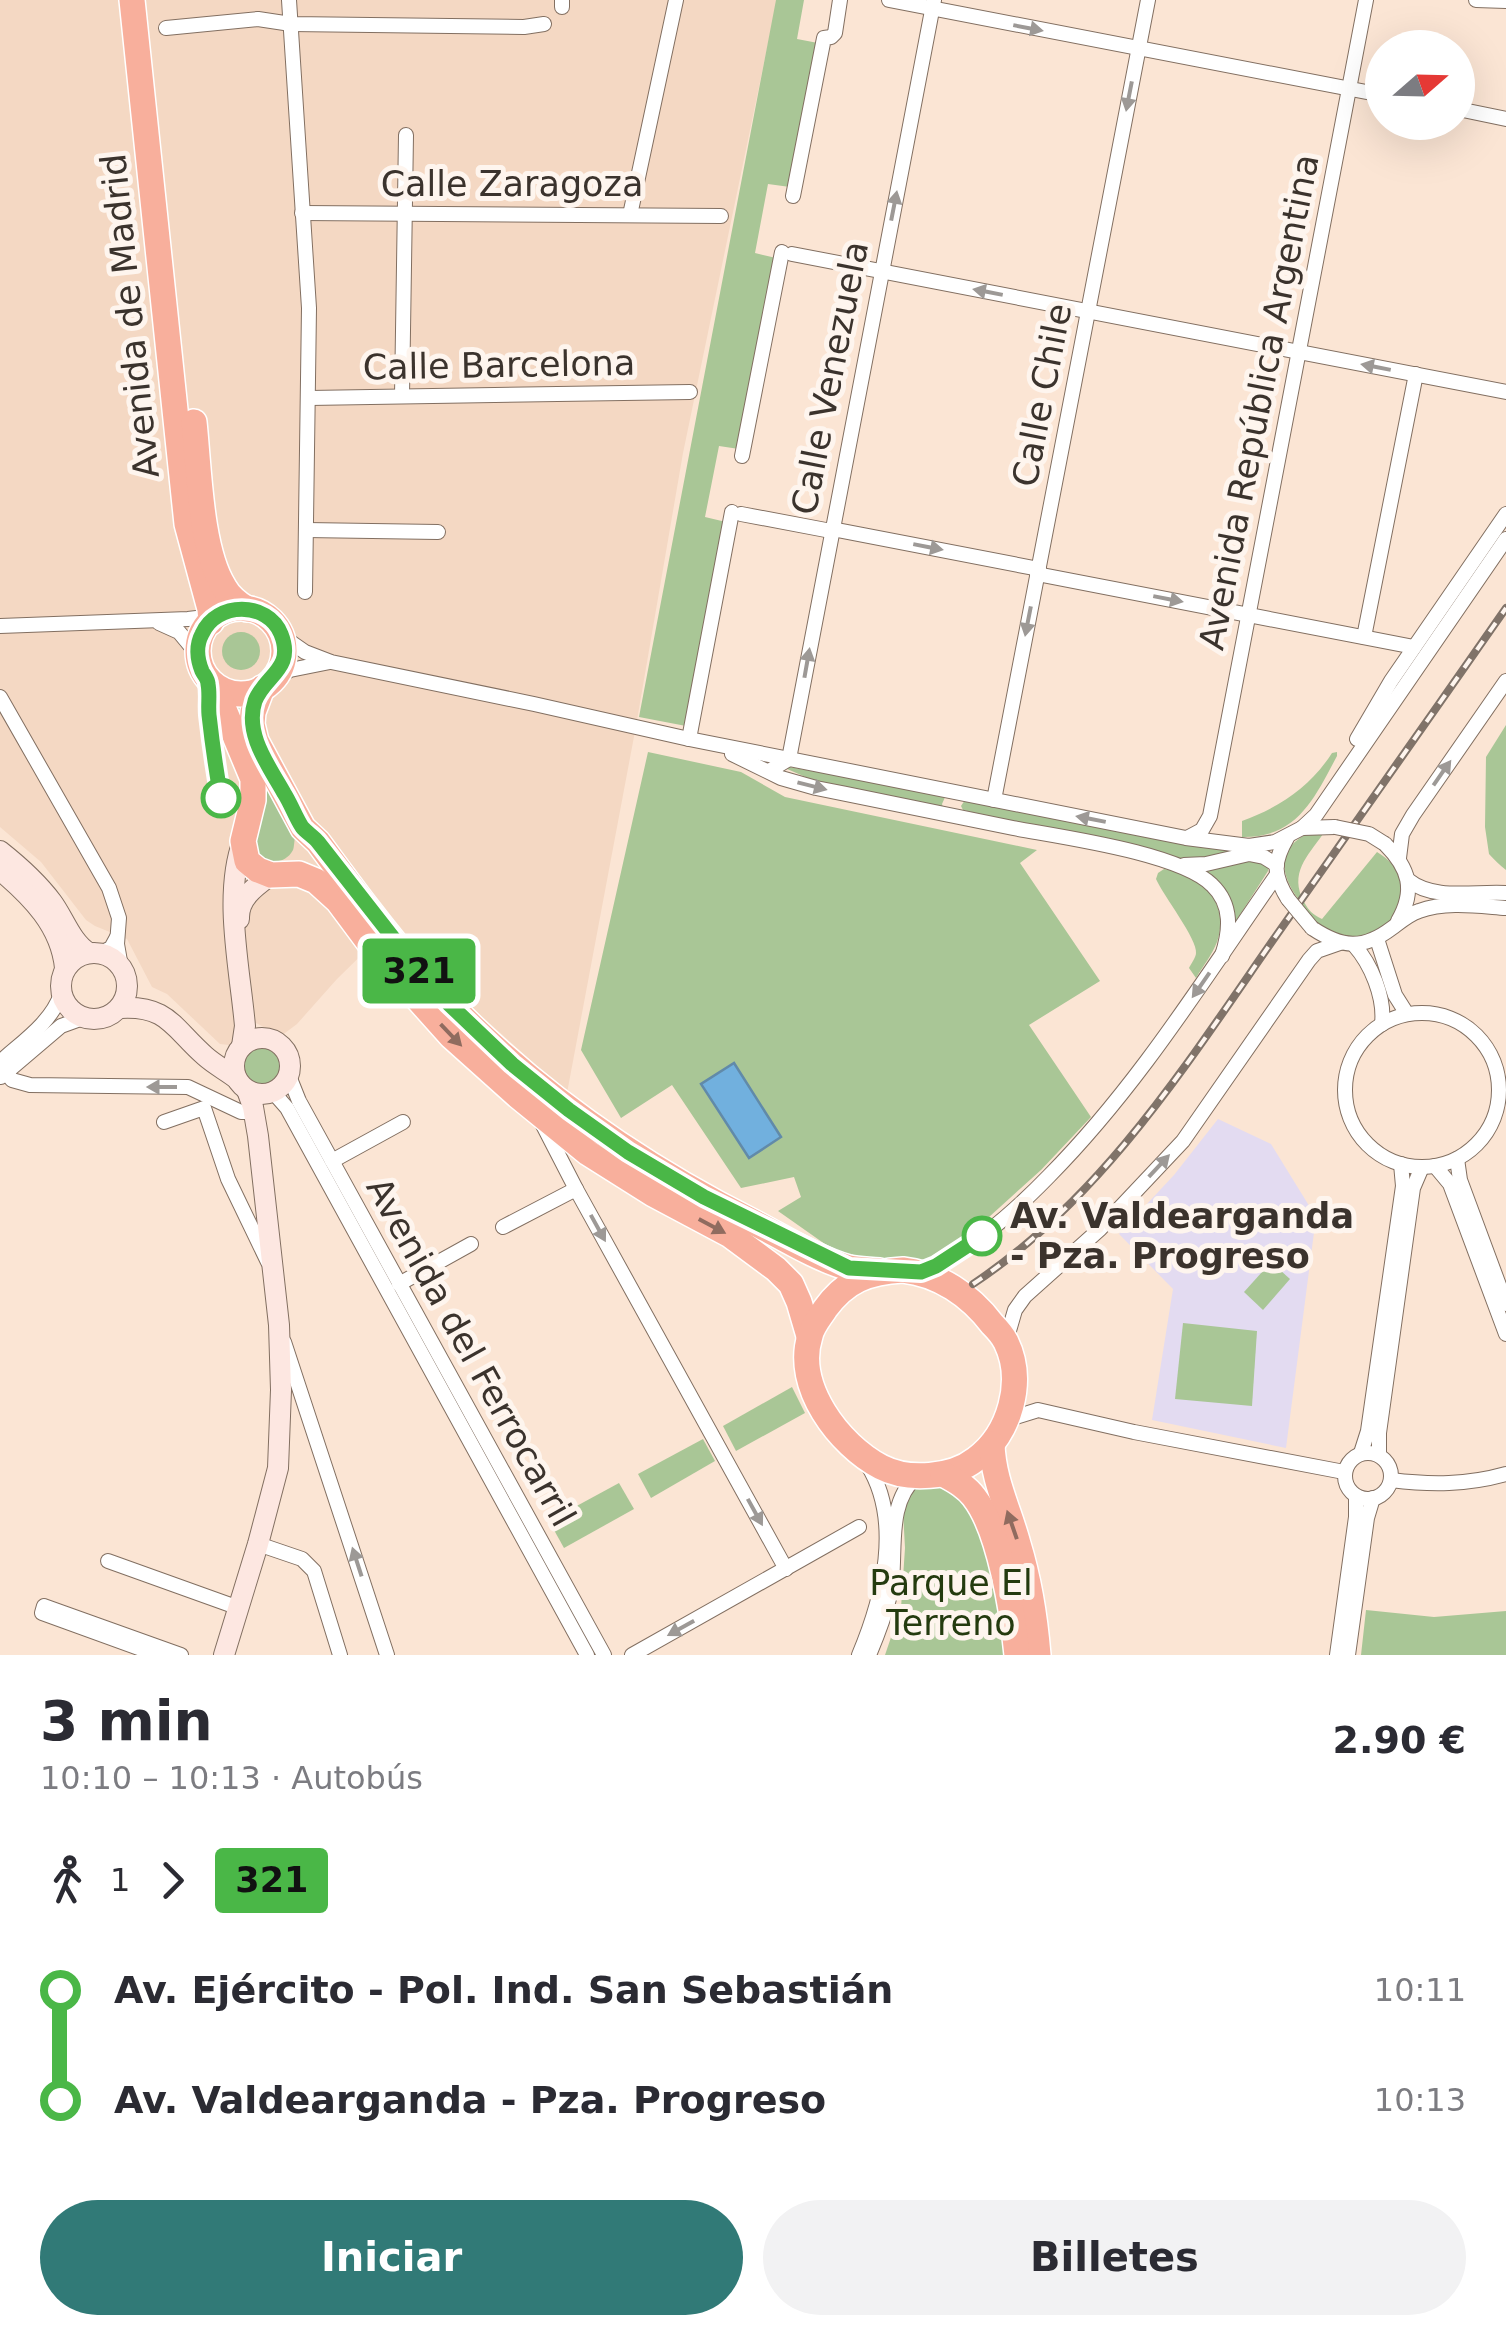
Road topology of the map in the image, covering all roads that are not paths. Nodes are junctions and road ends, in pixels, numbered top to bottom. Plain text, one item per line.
1 (132, 0) edge
2 (148, 0) edge
3 (289, 0) edge
4 (676, 0) edge
5 (840, 0) edge
6 (889, 0) edge
7 (1148, 0) edge
8 (1366, 0) edge
9 (1476, 0) edge
10 (1506, 0) edge
11 (933, 5) edge
12 (291, 24) junction
13 (544, 24) dead end
14 (166, 28) dead end
15 (1138, 49) junction
16 (1349, 89) junction
17 (1365, 92) edge
18 (1475, 113) edge
19 (1506, 119) edge
20 (406, 135) dead end
21 (793, 196) dead end
22 (302, 213) junction
23 (404, 214) junction
24 (630, 215) junction
25 (722, 216) dead end
26 (882, 271) junction
27 (1088, 311) junction
28 (1299, 352) junction
29 (1416, 374) junction
30 (690, 392) dead end
31 (1506, 392) edge
32 (402, 396) junction
33 (308, 398) junction
34 (742, 456) dead end
35 (1506, 514) edge
36 (306, 530) junction
37 (832, 530) junction
38 (438, 532) dead end
39 (1506, 538) edge
40 (1038, 572) junction
41 (305, 592) dead end
42 (246, 609) junction
43 (1249, 615) junction
44 (214, 618) junction
45 (149, 620) junction
46 (0, 626) edge
47 (282, 636) junction
48 (1364, 637) junction
49 (1414, 647) junction
50 (198, 655) junction
51 (330, 662) junction
52 (1506, 681) edge
53 (268, 683) junction
54 (215, 688) junction
55 (0, 697) edge
56 (689, 739) junction
57 (790, 758) junction
58 (769, 771) junction
59 (1341, 777) junction
60 (961, 794) junction
61 (994, 800) junction
62 (956, 816) junction
63 (1210, 816) junction
64 (303, 828) junction
65 (1302, 828) junction
66 (1287, 837) junction
67 (1186, 838) junction
68 (243, 841) junction
69 (1222, 843) junction
70 (0, 851) edge
71 (1399, 858) junction
72 (1178, 865) junction
73 (0, 870) edge
74 (1276, 871) junction
75 (278, 874) junction
76 (1408, 880) junction
77 (1506, 893) edge
78 (1506, 908) edge
79 (1396, 926) junction
80 (117, 936) junction
81 (1376, 938) junction
82 (1347, 944) junction
83 (95, 953) junction
84 (1222, 956) junction
85 (65, 968) junction
86 (124, 976) junction
87 (61, 994) junction
88 (120, 1008) junction
89 (1407, 1014) junction
90 (83, 1018) junction
91 (1382, 1024) junction
92 (267, 1038) junction
93 (240, 1050) junction
94 (2, 1070) edge
95 (289, 1076) junction
96 (256, 1094) junction
97 (536, 1111) junction
98 (164, 1122) dead end
99 (403, 1122) dead end
100 (1457, 1159) junction
101 (332, 1160) junction
102 (1401, 1164) junction
103 (1429, 1167) junction
104 (576, 1189) junction
105 (503, 1227) dead end
106 (472, 1244) dead end
107 (272, 1272) junction
108 (878, 1272) junction
109 (921, 1272) junction
110 (399, 1284) junction
111 (1506, 1304) edge
112 (279, 1325) junction
113 (1506, 1334) edge
114 (810, 1336) junction
115 (1006, 1342) junction
116 (1014, 1382) junction
117 (282, 1390) junction
118 (306, 1407) junction
119 (1038, 1410) junction
120 (1006, 1420) junction
121 (992, 1444) junction
122 (858, 1452) junction
123 (1362, 1453) junction
124 (1379, 1455) junction
125 (1344, 1472) junction
126 (1506, 1474) edge
127 (930, 1475) junction
128 (1391, 1480) junction
129 (1356, 1496) junction
130 (1373, 1498) junction
131 (859, 1528) dead end
132 (258, 1544) junction
133 (108, 1561) dead end
134 (788, 1568) junction
135 (238, 1608) junction
136 (584, 1650) edge
137 (158, 1655) edge
138 (181, 1655) edge
139 (224, 1655) edge
140 (340, 1655) edge
141 (387, 1655) edge
142 (565, 1655) edge
143 (604, 1655) edge
144 (632, 1655) edge
145 (859, 1655) edge
146 (869, 1655) edge
147 (1017, 1655) edge
148 (1038, 1655) edge
149 (1336, 1655) edge
150 (1348, 1655) edge

1 - 44 highway, Avenida de Madrid
2 - 42 highway, Avenida de Madrid
3 - 12 street
4 - 24 street
5 - 21 street
6 - 11 street
7 - 15 street, Calle Chile
8 - 16 street, Avenida República Argentina
9 - 10 street
11 -> 15 street
26 -> 11 street, Calle Venezuela
12 - 13 street
12 - 14 street
12 - 22 street
15 - 16 street
15 -> 27 street, Calle Chile
16 - 17 street
16 - 28 street, Avenida República Argentina
18 - 19 street
20 - 23 street
22 - 23 street, Calle Zaragoza
22 - 33 street
23 - 24 street, Calle Zaragoza
23 - 32 street
24 - 25 street, Calle Zaragoza
27 -> 26 street
26 - 34 street
26 - 37 street, Calle Venezuela
27 - 28 street
27 - 40 street, Calle Chile
29 -> 28 street
28 - 43 street, Avenida República Argentina
29 - 31 street
29 - 48 street
30 - 32 street, Calle Barcelona
32 - 33 street, Calle Barcelona
33 - 36 street
35 - 49 street
36 - 38 street
36 - 41 street
37 -> 40 street
37 - 56 street
57 -> 37 street, Calle Venezuela
39 - 59 street
40 -> 43 street
40 -> 61 street, Calle Chile
42 - 44 highway
42 - 47 highway
43 - 48 street
43 - 63 street, Avenida República Argentina
44 - 45 street
44 - 50 highway
45 - 46 street
45 - 50 street
47 - 51 street
47 - 53 highway
48 - 49 street
49 - 59 street
50 - 54 highway
51 - 53 street
51 - 56 street
71 -> 52 street
53 - 54 highway
53 - 64 highway
54 - 68 highway
55 - 80 street
56 - 57 street
56 - 58 street
57 - 58 street
57 - 60 street
58 -> 62 street
59 - 65 street
60 - 61 street
60 - 62 street
67 -> 61 street
62 - 72 street
63 - 67 street
63 - 69 street
64 - 75 highway
64 - 108 highway
65 - 66 street
65 - 71 street, bridge
66 - 69 street
66 - 74 street
67 - 69 street
68 - 75 highway
68 - 93 main road
70 - 83 main road
71 - 76 street
72 - 74 street
72 - 84 street
73 - 85 main road
74 - 82 street, bridge
74 - 84 street
75 - 92 main road
75 -> 97 highway
76 - 77 street
76 - 79 street
78 - 79 street
79 - 81 street
80 - 83 street
80 - 86 street
81 - 82 street
81 - 89 street
82 - 91 street
115 -> 82 street
83 - 85 main road
83 - 86 main road
84 -> 109 street
85 - 87 main road
86 - 88 main road
86 - 93 main road
87 - 90 main road
87 - 94 street
88 - 90 main road
88 - 96 main road
89 - 91 street
89 - 100 street
90 - 94 street
91 - 102 street
92 - 93 main road
92 - 95 main road
93 - 96 main road
96 -> 94 street
95 - 96 main road
95 - 101 street, Avenida del Ferrocarril
96 - 107 main road
96 - 136 street, Avenida del Ferrocarril
97 - 104 street
97 -> 114 highway
98 - 107 street
99 - 101 street
100 - 103 street
100 - 111 street
101 - 110 street, Avenida del Ferrocarril
102 - 103 street
102 - 123 street
103 - 113 street
103 - 124 street
104 - 105 street
104 -> 134 street
106 - 110 street
107 - 112 main road
108 - 109 highway
108 - 114 highway
109 - 115 highway
110 - 143 street, Avenida del Ferrocarril
112 - 117 main road
112 - 118 street
114 - 122 highway
115 - 116 highway
116 - 119 street
116 - 120 highway
117 - 118 street
117 - 132 main road
141 -> 118 street
119 - 120 street
119 - 125 street
120 - 121 highway
121 - 127 highway
148 -> 121 highway
122 - 127 highway
122 - 145 street
123 - 124 street
123 - 125 street
124 - 128 street
125 - 129 street
126 - 128 street
127 - 146 street
127 - 147 highway
128 - 130 street
129 - 130 street
129 - 149 street
130 - 150 street
131 - 134 street
132 - 135 main road
132 - 140 street
133 - 135 street
134 -> 144 street
135 - 139 main road
136 - 142 street
137 - 138 street

